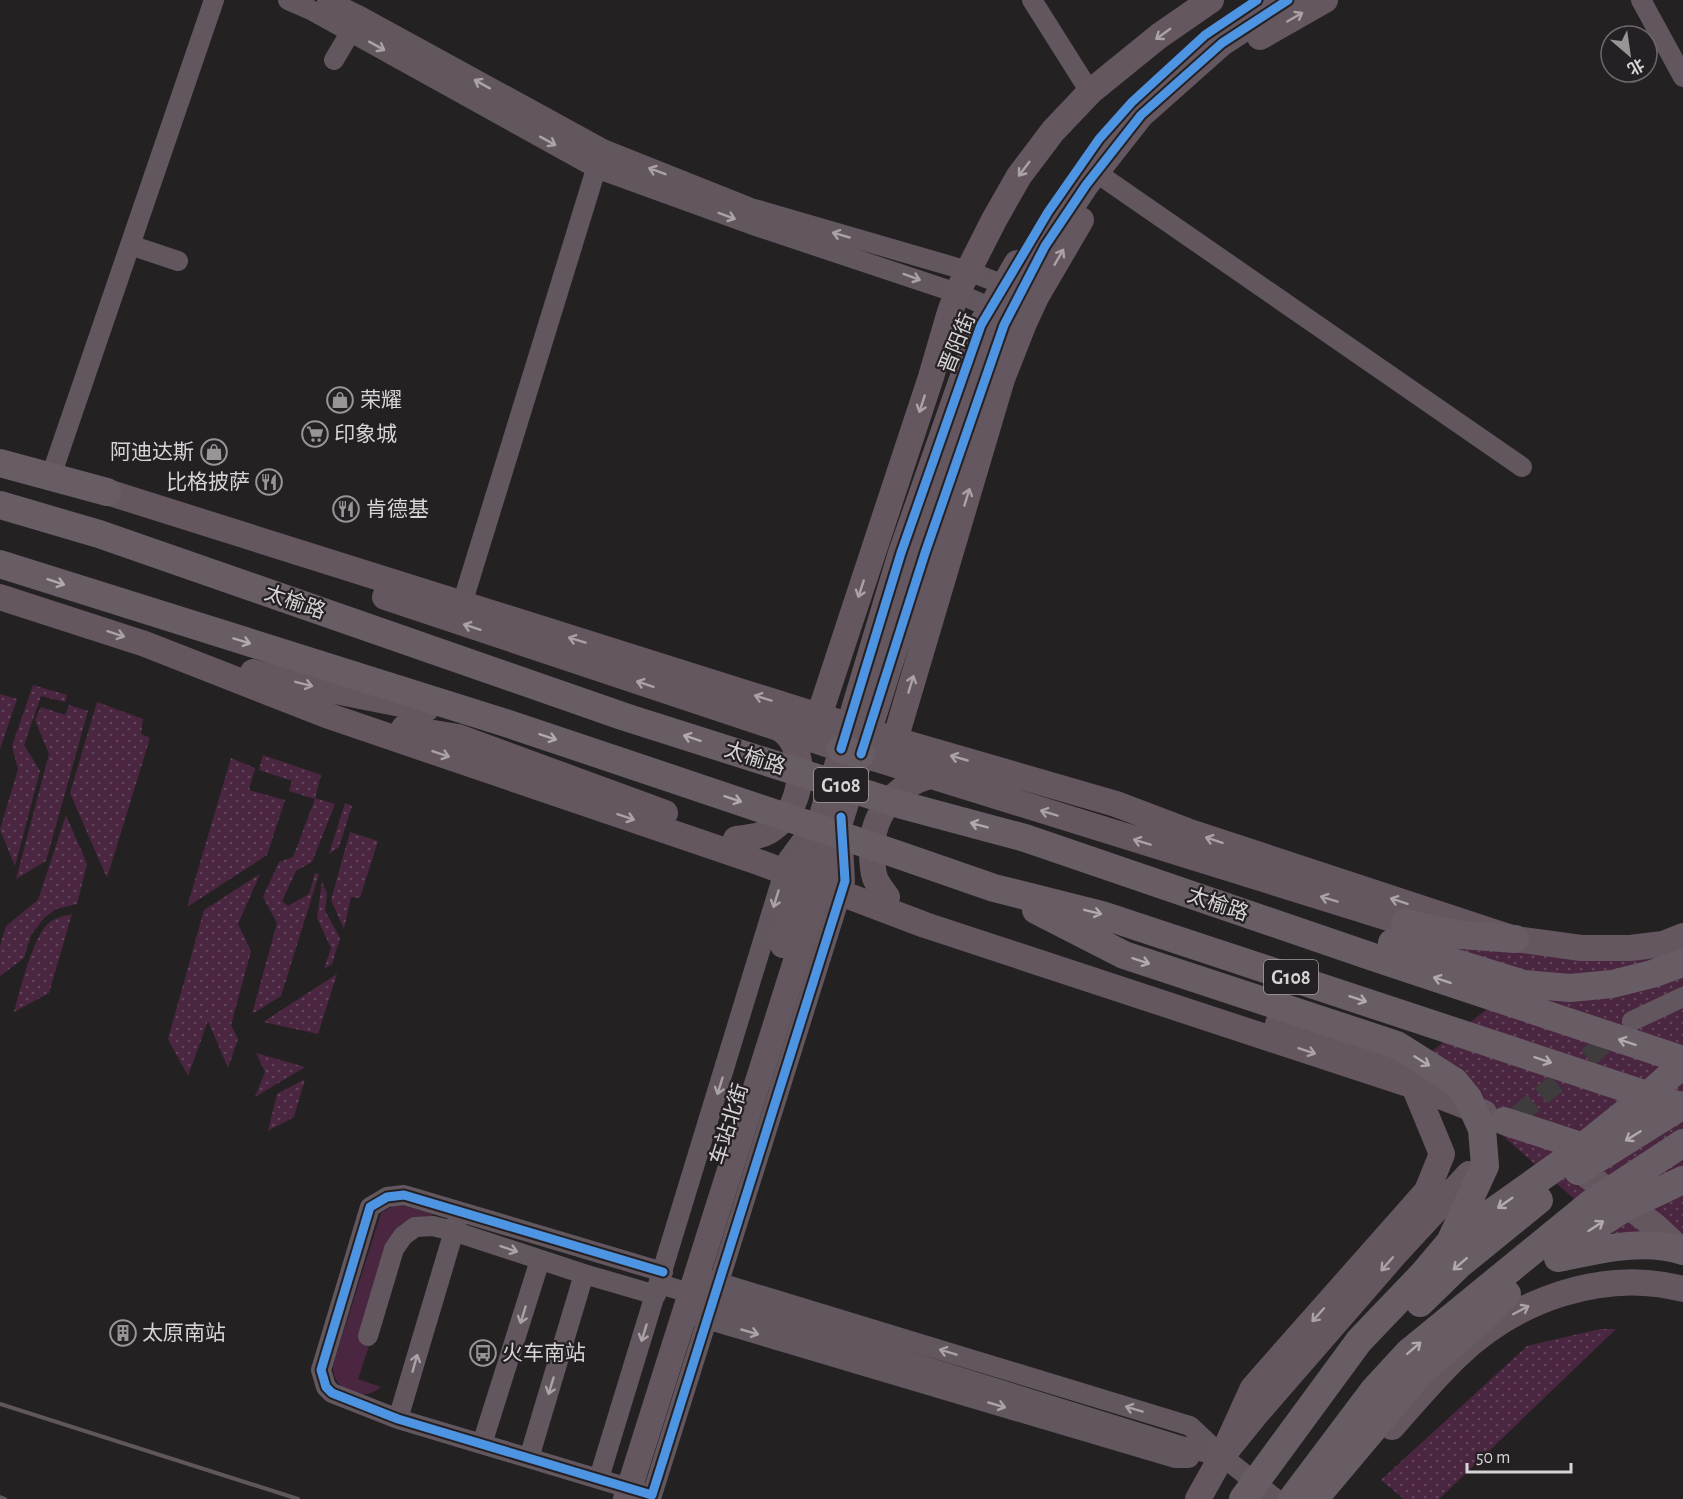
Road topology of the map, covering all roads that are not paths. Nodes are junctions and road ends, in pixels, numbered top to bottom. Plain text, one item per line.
1 (214, 0) edge
2 (288, 0) edge
3 (327, 0) edge
4 (1032, 0) edge
5 (1211, 0) edge
6 (1257, 0) edge
7 (1288, 0) edge
8 (1325, 0) edge
9 (1641, 0) edge
10 (355, 24) junction
11 (334, 60) dead end
12 (1683, 76) edge
13 (1090, 92) junction
14 (1136, 109) junction
15 (600, 159) junction
16 (1107, 180) junction
17 (130, 245) junction
18 (178, 261) dead end
19 (968, 271) junction
20 (957, 293) junction
21 (1036, 297) junction
22 (1024, 323) junction
23 (0, 463) edge
24 (1522, 467) dead end
25 (51, 476) junction
26 (108, 492) junction
27 (0, 493) edge
28 (0, 505) edge
29 (99, 534) junction
30 (0, 564) edge
31 (0, 597) edge
32 (462, 604) junction
33 (145, 644) junction
34 (326, 715) junction
35 (819, 716) junction
36 (512, 725) junction
37 (780, 729) junction
38 (895, 740) junction
39 (851, 751) junction
40 (930, 776) junction
41 (832, 814) junction
42 (1025, 838) junction
43 (736, 839) junction
44 (816, 870) junction
45 (994, 888) junction
46 (887, 897) junction
47 (1405, 923) joint
48 (1683, 936) edge
49 (1515, 939) junction
50 (1683, 963) edge
51 (1683, 997) edge
52 (1632, 1021) tunnel mouth
53 (1683, 1062) edge
54 (1414, 1086) junction
55 (1683, 1106) edge
56 (1504, 1121) junction
57 (1683, 1143) edge
58 (1469, 1174) dead end
59 (1683, 1180) edge
60 (1683, 1189) edge
61 (461, 1211) junction
62 (453, 1231) junction
63 (1450, 1242) junction
64 (1683, 1251) edge
65 (540, 1260) junction
66 (1541, 1261) junction
67 (584, 1274) junction
68 (669, 1287) junction
69 (1683, 1289) edge
70 (714, 1298) junction
71 (368, 1336) dead end
72 (398, 1419) junction
73 (482, 1444) junction
74 (1222, 1456) junction
75 (529, 1458) junction
76 (592, 1476) junction
77 (617, 1499) edge
78 (626, 1499) edge
79 (1198, 1499) edge
80 (1243, 1499) edge
81 (1257, 1499) edge
82 (1276, 1499) edge
83 (1292, 1499) edge
84 (1314, 1499) edge
85 (1333, 1499) edge

1 - 17 street
2 - 10 street
3 - 10 street
4 - 13 street
5 -> 13 main road
6 - 14 main road, 晋阳街
7 - 14 main road, 晋阳街
16 -> 8 main road
9 - 12 street
10 - 11 street
10 - 15 street
13 -> 19 main road
14 - 39 main road, 晋阳街
19 -> 15 street
15 -> 20 street
15 - 32 street
21 -> 16 main road
16 - 24 street
17 - 18 street
17 - 25 street
19 - 20 main road
19 - 21 street
20 - 22 street
20 -> 35 main road
21 - 22 main road
38 -> 22 main road
23 - 25 highway
25 - 26 highway
26 - 32 main road
37 -> 26 main road
27 - 29 highway
28 - 29 highway, 太榆路 / G108
42 -> 29 highway, 太榆路 / G108
30 -> 36 highway, G108
31 -> 33 main road
35 -> 32 main road
33 - 34 main road
33 -> 36 main road
34 - 43 main road
34 -> 54 main road
35 - 38 main road
36 -> 45 highway, G108
37 - 39 main road
37 - 43 main road
49 -> 38 main road
39 - 40 main road
39 - 41 main road, 晋阳街
40 - 46 main road
47 -> 40 main road
41 - 44 main road, 晋阳街
41 - 44 street
42 - 50 highway
53 -> 42 highway, 太榆路 / G108
43 - 44 main road
44 - 46 main road
44 -> 68 street
44 - 68 main road, 晋阳街
44 - 70 street
45 -> 55 highway, G108
45 -> 63 highway
46 - 54 main road
47 - 49 highway
48 - 49 main road
51 - 52 street
53 -> 63 highway
54 - 56 main road
54 -> 74 main road
55 -> 81 highway
56 - 60 highway
56 - 64 main road
83 -> 57 highway
58 -> 74 main road
66 -> 59 highway
61 - 62 street
61 - 68 street
61 - 72 street
62 -> 65 street
62 - 71 street
72 -> 62 street
63 - 80 highway
64 - 66 highway
65 - 67 street
65 -> 73 street
66 - 84 highway
67 - 68 street
67 -> 75 street
68 - 70 street
68 -> 74 street
74 -> 68 street
68 -> 76 street
68 - 77 main road
68 - 78 main road
85 -> 69 main road
70 - 74 street
70 - 76 street
72 - 73 street
73 - 75 street
74 - 79 main road
74 - 82 street
75 - 76 street

